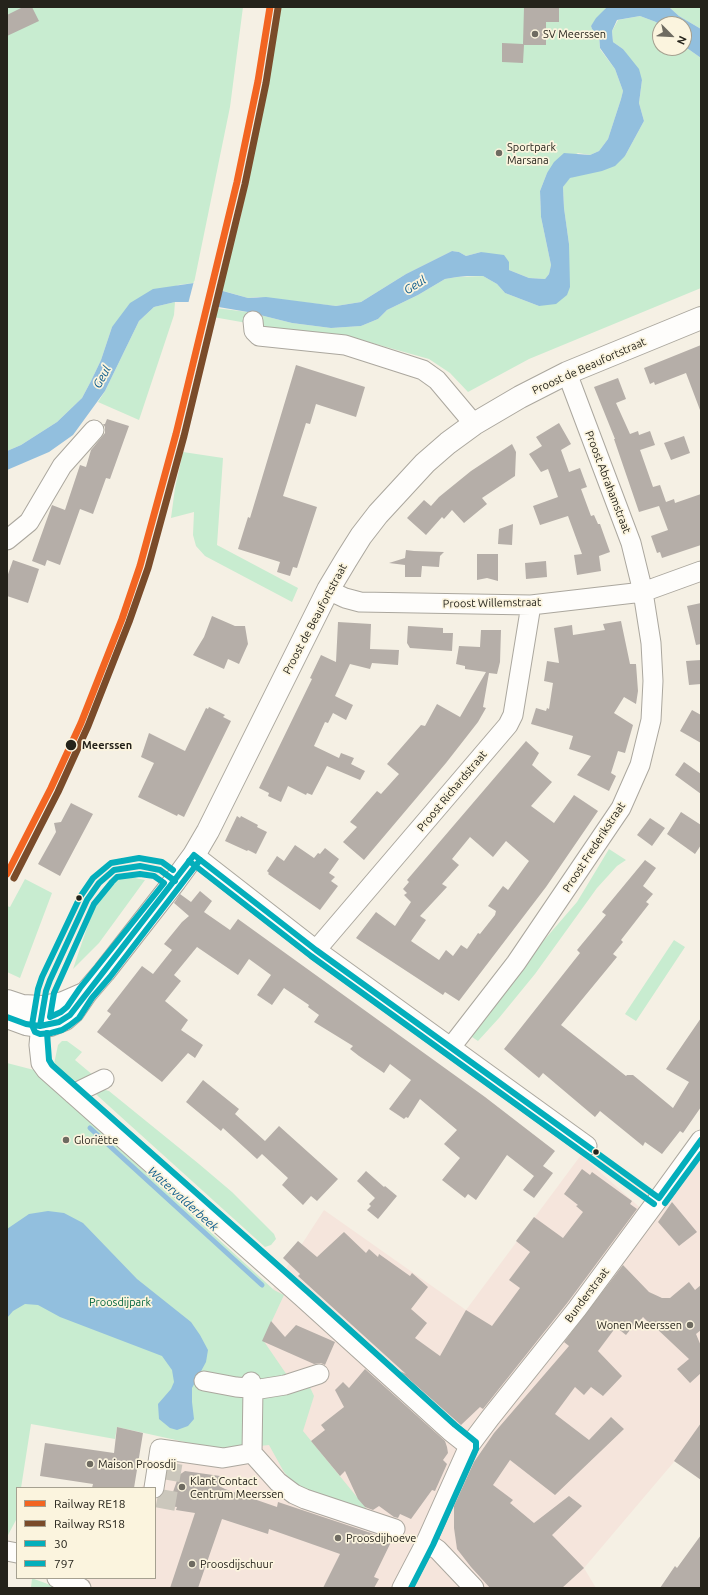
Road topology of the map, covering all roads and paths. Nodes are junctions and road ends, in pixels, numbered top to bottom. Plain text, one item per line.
1 (701, 318) edge
2 (253, 321) dead end
3 (567, 373) junction
4 (474, 424) junction
5 (94, 430) dead end
6 (7, 540) edge
7 (701, 571) edge
8 (328, 590) junction
9 (642, 592) junction
10 (531, 605) junction
11 (194, 855) junction
12 (316, 950) junction
13 (7, 1002) edge
14 (41, 1016) junction
15 (7, 1017) edge
16 (451, 1047) junction
17 (104, 1079) dead end
18 (73, 1094) junction
19 (701, 1140) edge
20 (587, 1146) dead end
21 (320, 1374) dead end
22 (204, 1381) dead end
23 (256, 1385) junction
24 (469, 1446) junction
25 (252, 1453) junction
26 (154, 1487) edge
27 (395, 1529) dead end
28 (426, 1542) junction
29 (59, 1579) edge
30 (77, 1587) edge
31 (402, 1588) edge
32 (474, 1588) edge

1 - 3 street, Proost de Beaufortstraat
2 - 4 street
3 - 4 street, Proost de Beaufortstraat
3 - 9 street, Proost Abrahamstraat
4 - 8 street, Proost de Beaufortstraat
5 - 6 street
7 - 9 street, Proost Willemstraat
8 - 10 street, Proost Willemstraat
8 - 11 street, Proost de Beaufortstraat
9 - 10 street, Proost Willemstraat
9 - 16 street, Proost Frederikstraat
10 - 12 street, Proost Richardstraat
11 - 12 street
11 - 14 street, Proost de Beaufortstraat
12 - 16 street
13 - 14 street
14 - 15 street
14 - 18 street
16 - 20 street
17 - 18 street
18 - 24 street
19 - 24 street, Bunderstraat
21 - 23 street
22 - 23 street
23 - 25 street
24 - 28 street, Bunderstraat
25 - 26 street
25 - 27 street
28 - 31 street, Bunderstraat
28 - 32 street
29 - 30 street

